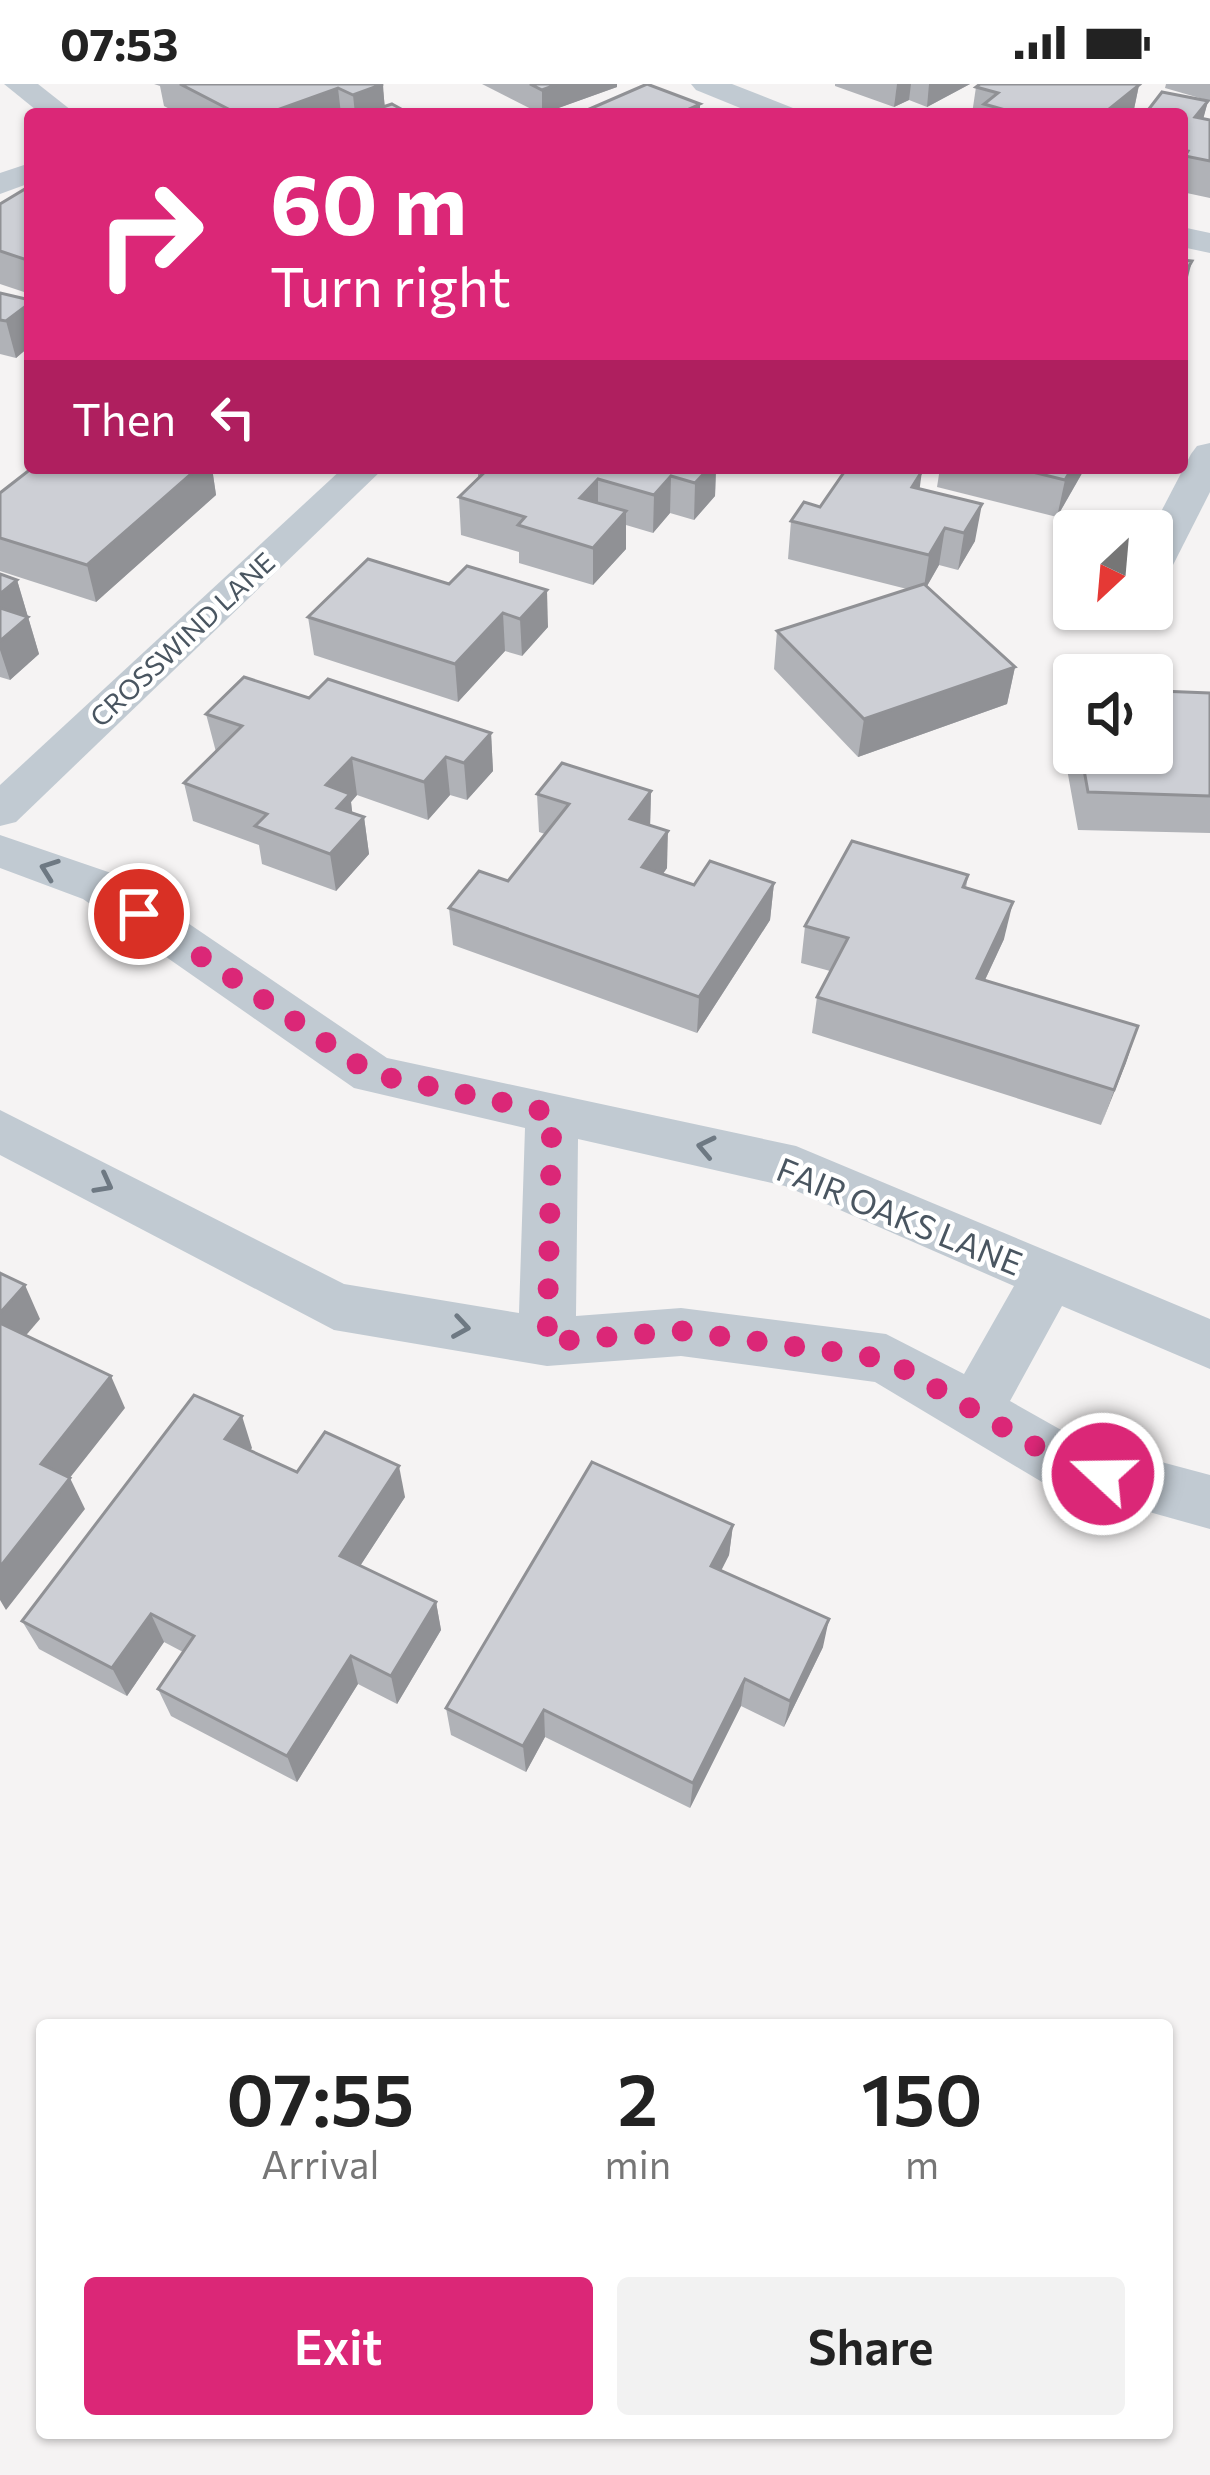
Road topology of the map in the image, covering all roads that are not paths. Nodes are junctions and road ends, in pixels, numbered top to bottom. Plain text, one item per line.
1 (19, 84) edge
2 (706, 84) edge
3 (53, 108) edge
4 (767, 108) edge
5 (1210, 454) edge
6 (359, 474) edge
7 (1173, 526) edge
8 (0, 811) edge
9 (0, 851) edge
10 (552, 1113) junction
11 (0, 1130) edge
12 (1049, 1276) junction
13 (547, 1342) junction
14 (1210, 1346) edge
15 (974, 1411) junction
16 (1210, 1502) edge

1 - 3 street
2 - 4 street
5 - 7 street
6 - 8 street, CROSSWIND LANE
10 -> 9 street, FAIR OAKS LANE
12 -> 10 street, FAIR OAKS LANE
10 - 13 street
11 -> 13 street
12 - 14 street, FAIR OAKS LANE
12 - 15 street
13 - 15 street
15 - 16 street

